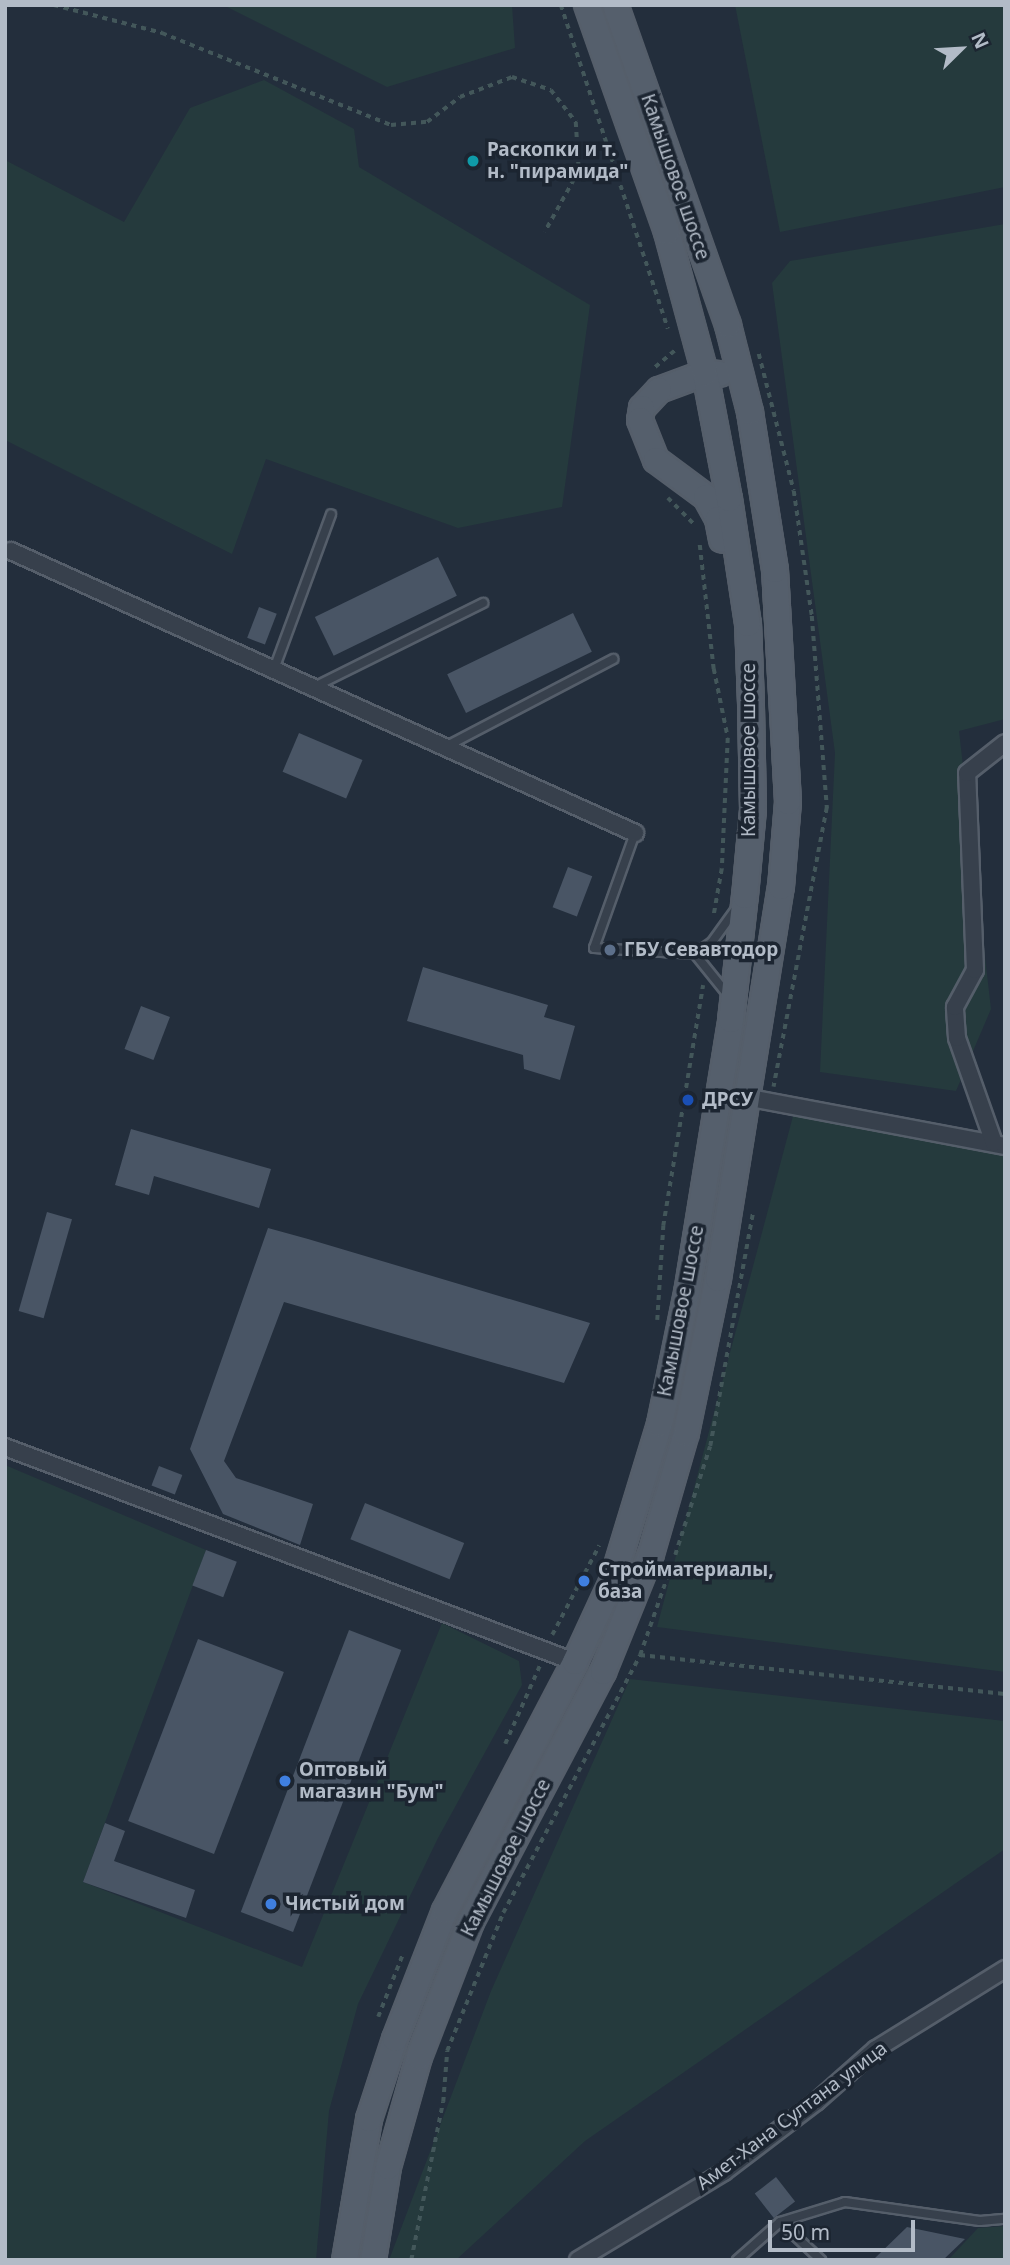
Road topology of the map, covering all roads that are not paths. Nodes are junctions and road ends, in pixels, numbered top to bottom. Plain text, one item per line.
1 (587, 5) edge
2 (615, 5) edge
3 (705, 373) junction
4 (764, 492) junction
5 (331, 514) dead end
6 (11, 551) dead end
7 (483, 603) dead end
8 (748, 624) junction
9 (613, 659) dead end
10 (272, 672) junction
11 (310, 689) junction
12 (1005, 743) edge
13 (445, 747) junction
14 (635, 833) joint
15 (745, 896) junction
16 (695, 954) junction
17 (732, 1001) junction
18 (745, 1097) junction
19 (999, 1144) edge
20 (5, 1447) edge
21 (575, 1662) junction
22 (1005, 1969) edge
23 (1005, 2219) edge
24 (780, 2222) junction
25 (345, 2260) edge
26 (373, 2260) edge
27 (578, 2260) edge
28 (737, 2260) edge
29 (821, 2260) edge

1 - 3 main road, Камышовое шоссе
2 - 4 main road, Камышовое шоссе
3 - 4 main road
3 - 8 main road, Камышовое шоссе
3 - 8 main road
4 - 18 main road, Камышовое шоссе
5 - 10 lane
6 - 10 street
7 - 11 lane
8 - 15 main road, Камышовое шоссе
9 - 13 lane
10 - 11 street
11 - 13 street
12 - 19 street
13 - 14 street
14 - 16 lane
15 - 16 lane
15 - 17 main road, Камышовое шоссе
16 - 17 lane
17 - 21 main road, Камышовое шоссе
18 - 19 street
18 - 26 main road, Камышовое шоссе
20 - 21 street
21 - 25 main road, Камышовое шоссе
22 - 27 street, Амет-Хана Султана улица
23 - 24 lane
24 - 28 lane
24 - 29 lane

